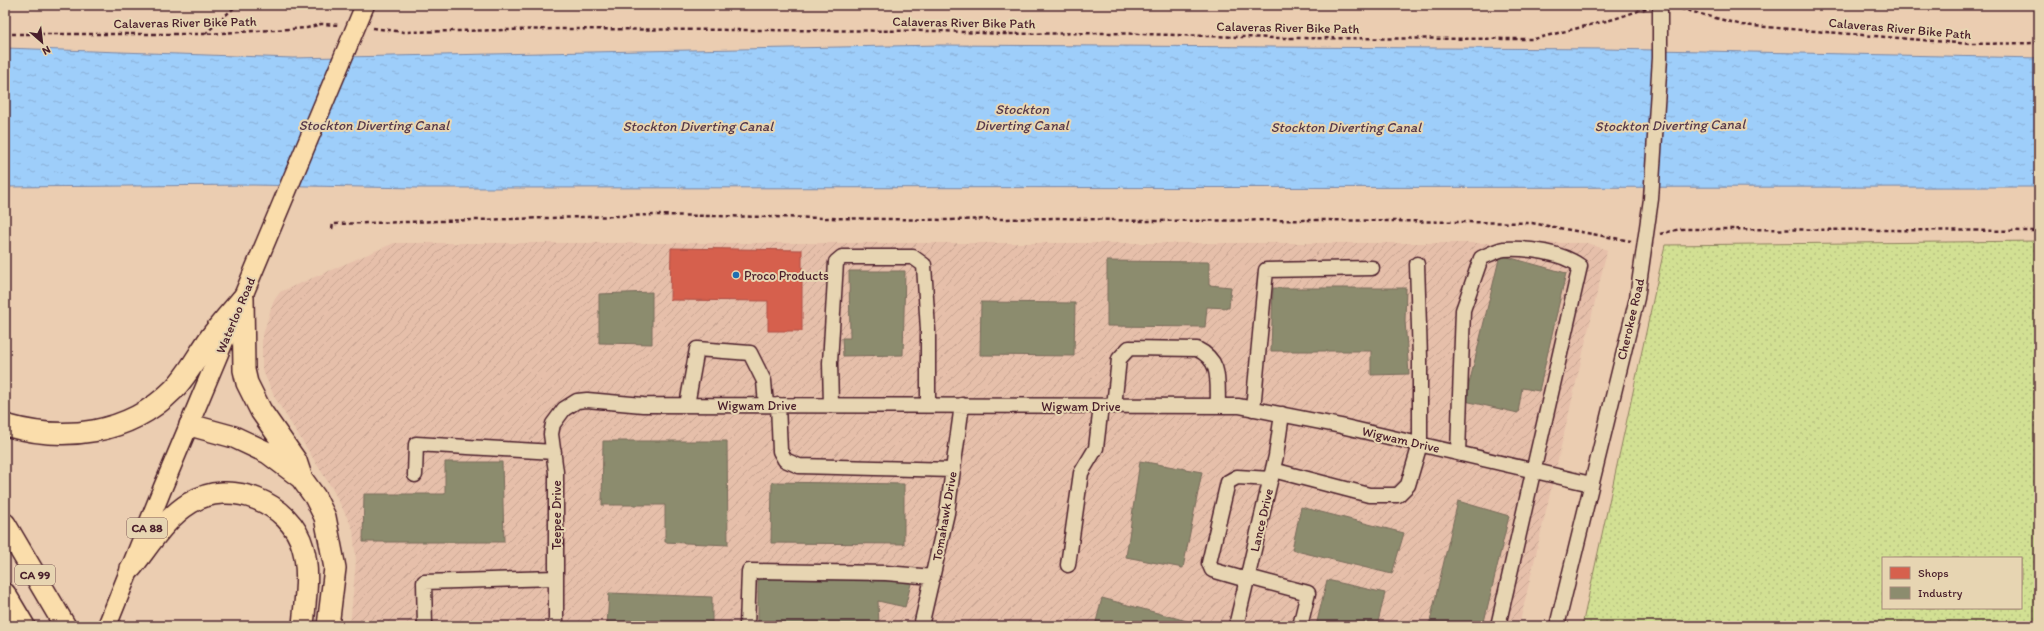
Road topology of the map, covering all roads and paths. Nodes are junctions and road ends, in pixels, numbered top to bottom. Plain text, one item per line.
1 (237, 5) edge
2 (365, 5) edge
3 (1661, 6) edge
4 (356, 26) junction
5 (5, 34) edge
6 (205, 34) junction
7 (2039, 43) edge
8 (332, 229) dead end
9 (2039, 231) edge
10 (1645, 244) junction
11 (1417, 264) dead end
12 (1372, 268) dead end
13 (243, 298) junction
14 (686, 405) junction
15 (772, 405) junction
16 (831, 405) junction
17 (928, 405) junction
18 (962, 405) junction
19 (1108, 406) junction
20 (1218, 406) junction
21 (564, 409) joint
22 (1253, 409) junction
23 (1282, 414) junction
24 (5, 425) edge
25 (190, 425) junction
26 (1420, 444) junction
27 (554, 452) junction
28 (1458, 453) junction
29 (953, 470) junction
30 (1534, 470) junction
31 (1272, 474) junction
32 (415, 475) dead end
33 (302, 479) junction
34 (1591, 484) junction
35 (5, 524) edge
36 (1068, 565) dead end
37 (131, 568) junction
38 (933, 577) junction
39 (556, 578) junction
40 (1248, 578) junction
41 (5, 594) edge
42 (108, 623) edge
43 (24, 626) edge
44 (65, 626) edge
45 (303, 626) edge
46 (328, 626) edge
47 (425, 626) edge
48 (556, 626) edge
49 (747, 626) edge
50 (921, 626) edge
51 (1236, 626) edge
52 (1300, 626) edge
53 (1498, 626) edge
54 (1557, 626) edge

1 - 6 path
2 - 4 main road, Waterloo Road
3 - 4 path, Calaveras River Bike Path
3 - 7 path, Calaveras River Bike Path
3 - 10 street, Cherokee Road
4 - 6 path, Calaveras River Bike Path
4 - 13 main road, Waterloo Road
5 - 6 path, Calaveras River Bike Path
8 - 10 path
9 - 10 path
10 - 34 street, Cherokee Road
11 - 26 street
12 - 22 street
13 - 24 highway
13 - 25 main road, Waterloo Road
13 - 33 highway
14 - 15 street, Wigwam Drive
14 - 15 street
14 - 21 street, Wigwam Drive
15 - 16 street, Wigwam Drive
15 - 29 street
16 - 17 street, Wigwam Drive
16 - 17 street
17 - 18 street, Wigwam Drive
18 - 19 street, Wigwam Drive
18 - 29 street, Tomahawk Drive
19 - 20 street, Wigwam Drive
19 - 20 street
19 - 36 street
20 - 22 street, Wigwam Drive
21 - 27 street, Teepee Drive
22 - 23 street, Wigwam Drive
23 - 26 street, Wigwam Drive
23 - 31 street, Lance Drive
25 - 33 highway
25 - 37 main road, Waterloo Road / CA 88
26 - 28 street, Wigwam Drive
26 - 31 street
27 - 32 street
27 - 39 street, Teepee Drive
28 - 30 street, Wigwam Drive
28 - 30 street
29 - 38 street, Tomahawk Drive
30 - 34 street, Wigwam Drive
30 - 53 street
31 - 40 street, Lance Drive
31 - 40 street
33 - 46 highway
34 - 54 street, Cherokee Road
35 - 44 highway, CA 99
37 - 42 main road, Waterloo Road / CA 88
37 - 45 highway
38 - 49 street
38 - 50 street, Tomahawk Drive
39 - 47 street
39 - 48 street, Teepee Drive
40 - 51 street, Lance Drive
40 - 52 street
41 - 43 highway, CA 99

